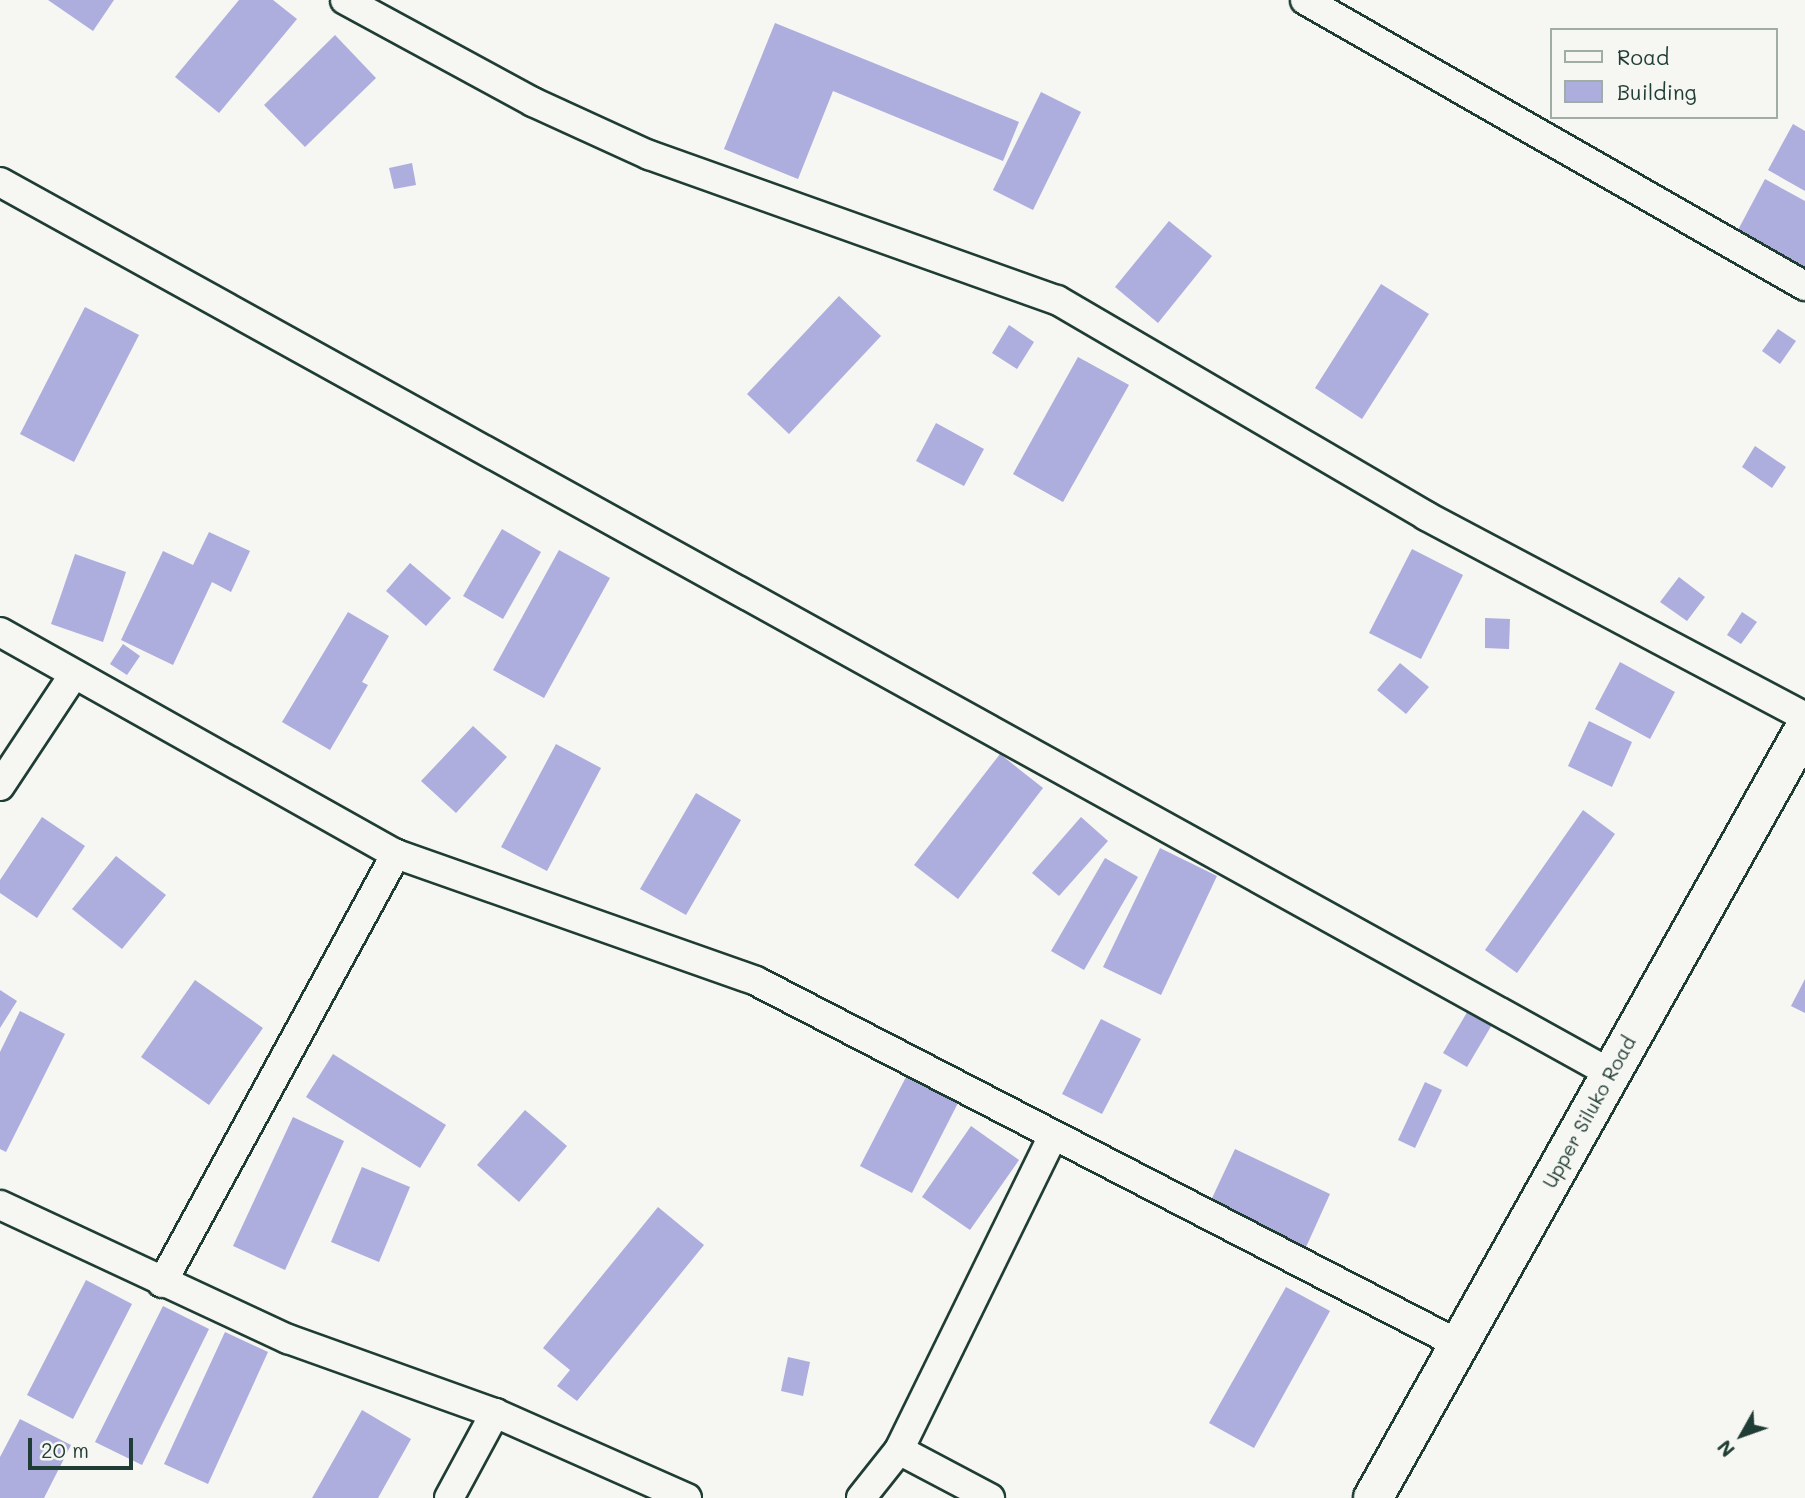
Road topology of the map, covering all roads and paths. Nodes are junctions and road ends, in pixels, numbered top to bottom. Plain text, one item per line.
1 (345, 0) edge
2 (1305, 0) edge
3 (0, 182) edge
4 (1805, 286) edge
5 (0, 632) edge
6 (74, 674) junction
7 (1805, 717) edge
8 (1805, 728) edge
9 (0, 786) edge
10 (396, 853) junction
11 (1610, 1073) junction
12 (1052, 1138) junction
13 (0, 1205) edge
14 (162, 1283) junction
15 (1460, 1345) junction
16 (495, 1413) junction
17 (899, 1450) junction
18 (449, 1498) edge
19 (687, 1498) edge
20 (861, 1498) edge
21 (990, 1498) edge
22 (1373, 1498) edge

1 - 7 street
2 - 4 street
3 - 11 street
5 - 6 street
6 - 9 street
6 - 10 street
8 - 11 main road, Upper Siluko Road
10 - 12 street
10 - 14 street
11 - 15 main road, Upper Siluko Road
12 - 15 street
12 - 17 street
13 - 14 street
14 - 16 street
15 - 22 main road, Upper Siluko Road
16 - 18 street
16 - 19 street
17 - 20 street
17 - 21 street

